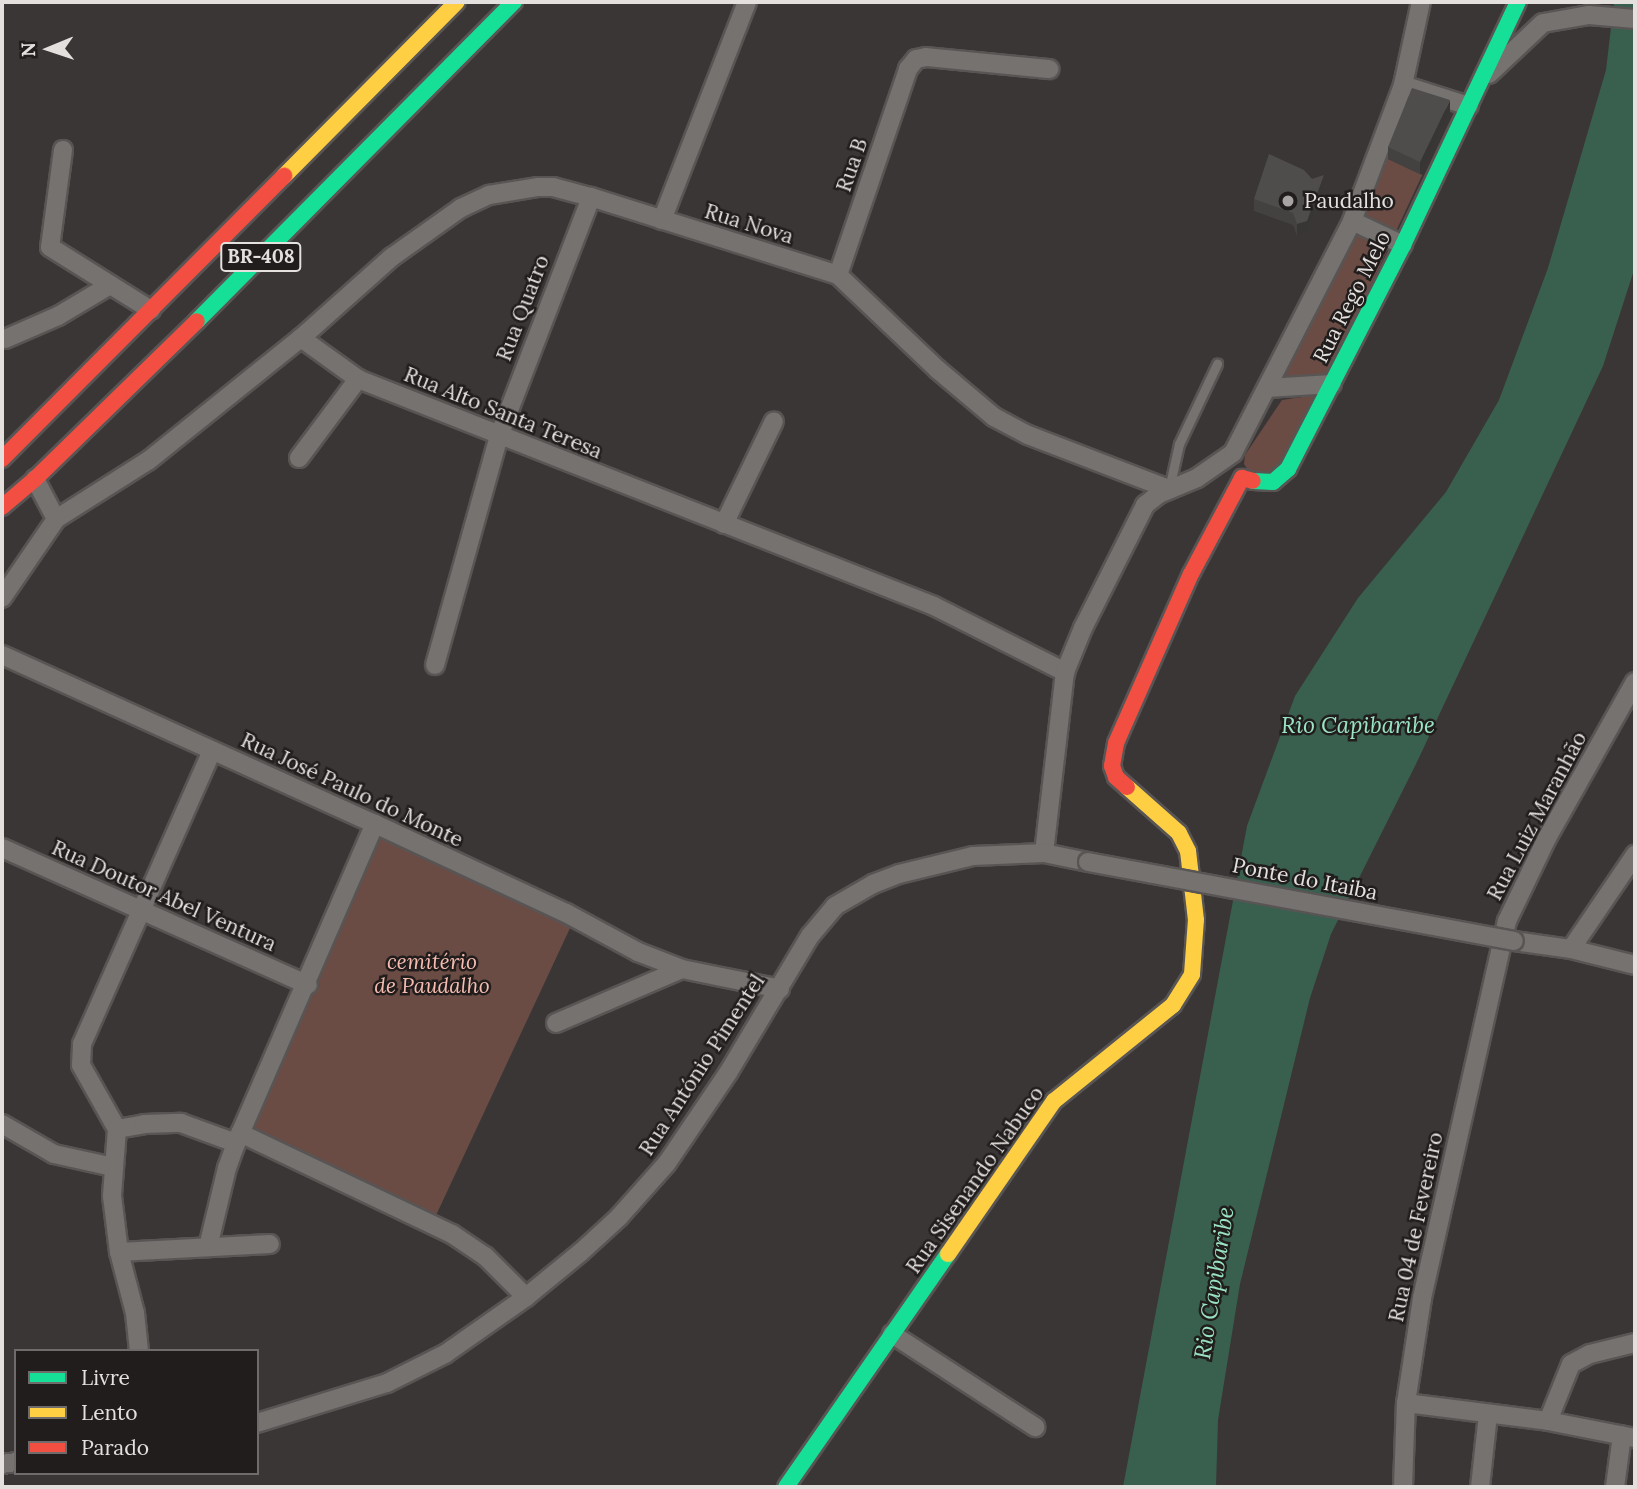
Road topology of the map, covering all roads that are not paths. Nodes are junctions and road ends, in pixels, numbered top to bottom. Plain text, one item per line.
1 (457, 2) edge
2 (514, 2) edge
3 (747, 2) edge
4 (1421, 2) edge
5 (1518, 2) edge
6 (1568, 9) edge
7 (1635, 19) edge
8 (1049, 69) dead end
9 (1403, 85) junction
10 (1477, 86) junction
11 (1469, 106) junction
12 (63, 150) dead end
13 (591, 198) junction
14 (662, 220) junction
15 (1352, 221) junction
16 (1403, 245) junction
17 (838, 275) junction
18 (110, 285) junction
19 (151, 310) junction
20 (301, 338) junction
21 (5, 339) dead end
22 (1217, 364) dead end
23 (358, 379) junction
24 (1332, 384) junction
25 (1267, 388) junction
26 (774, 421) dead end
27 (499, 436) junction
28 (1233, 453) junction
29 (299, 458) dead end
30 (2, 459) edge
31 (1242, 478) junction
32 (35, 479) junction
33 (1169, 489) junction
34 (2, 508) edge
35 (55, 519) junction
36 (723, 524) junction
37 (2, 598) edge
38 (2, 655) edge
39 (435, 665) dead end
40 (1065, 672) junction
41 (1635, 682) edge
42 (212, 751) junction
43 (375, 824) junction
44 (2, 848) edge
45 (1044, 852) junction
46 (1635, 855) edge
47 (1088, 862) joint
48 (140, 912) junction
49 (1571, 949) junction
50 (1635, 965) edge
51 (682, 969) junction
52 (1493, 978) joint
53 (308, 985) junction
54 (780, 989) junction
55 (556, 1023) dead end
56 (2, 1124) edge
57 (117, 1129) junction
58 (238, 1138) junction
59 (113, 1167) junction
60 (270, 1244) dead end
61 (208, 1247) junction
62 (119, 1252) junction
63 (526, 1297) junction
64 (892, 1334) junction
65 (1635, 1343) edge
66 (139, 1349) edge
67 (1406, 1403) junction
68 (1488, 1415) junction
69 (1548, 1421) junction
70 (259, 1422) edge
71 (1035, 1427) dead end
72 (1628, 1436) edge
73 (786, 1487) edge
74 (1403, 1487) edge
75 (1480, 1487) edge
76 (1615, 1487) edge

1 - 19 main road, BR-408
2 - 32 main road, BR-408
3 - 14 street
4 - 9 street
5 - 10 main road, Rua Rego Melo
6 - 7 street
6 - 10 street
8 - 17 street, Rua B
9 - 11 street
9 - 15 street
10 - 11 main road, Rua Rego Melo
11 - 16 main road, Rua Rego Melo
12 - 18 street
13 - 14 street, Rua Nova
13 - 20 street, Rua Nova
13 - 27 street, Rua Quatro
14 - 17 street, Rua Nova
15 - 16 street
15 - 25 street
16 - 24 main road, Rua Rego Melo
17 - 33 street, Rua Nova
18 - 19 street
18 - 21 street
19 - 30 main road, BR-408
20 - 23 street, Rua Alto Santa Teresa
20 - 35 street
22 - 33 lane
23 - 27 street, Rua Alto Santa Teresa
23 - 29 street
24 - 25 street
24 - 31 main road, Rua Rego Melo
25 - 28 street
26 - 36 street
27 - 36 street, Rua Alto Santa Teresa
27 - 39 street, Rua Quatro
28 - 31 street
28 - 33 street
31 - 64 main road, Rua Sisenando Nabuco
32 - 34 main road, BR-408
32 - 35 street
33 - 40 street
35 - 37 street
36 - 40 street, Rua Alto Santa Teresa
38 - 42 street, Rua José Paulo do Monte
40 - 45 street
41 - 52 street, Rua Luiz Maranhão
42 - 43 street, Rua José Paulo do Monte
42 - 48 street
43 - 51 street, Rua José Paulo do Monte
43 - 53 street
44 - 48 street, Rua Doutor Abel Ventura
45 - 47 street, Rua António Pimentel
45 - 54 street, Rua António Pimentel
46 - 49 street
47 - 49 street, Ponte do Itaiba, bridge
48 - 53 street, Rua Doutor Abel Ventura
48 - 57 street
49 - 50 street, Ponte do Itaiba
51 - 54 street, Rua José Paulo do Monte
51 - 55 street
52 - 67 street, Rua 04 de Fevereiro
53 - 58 street
54 - 63 street, Rua António Pimentel
56 - 59 street
57 - 58 street
57 - 59 street
58 - 61 street
58 - 63 street
59 - 62 street
60 - 61 street
61 - 62 street
62 - 66 street
63 - 70 street, Rua António Pimentel
64 - 71 street
64 - 73 main road, Rua Sisenando Nabuco
65 - 69 street
67 - 68 street
67 - 74 street, Rua 04 de Fevereiro
68 - 69 street
68 - 75 street
69 - 72 street
72 - 76 street

